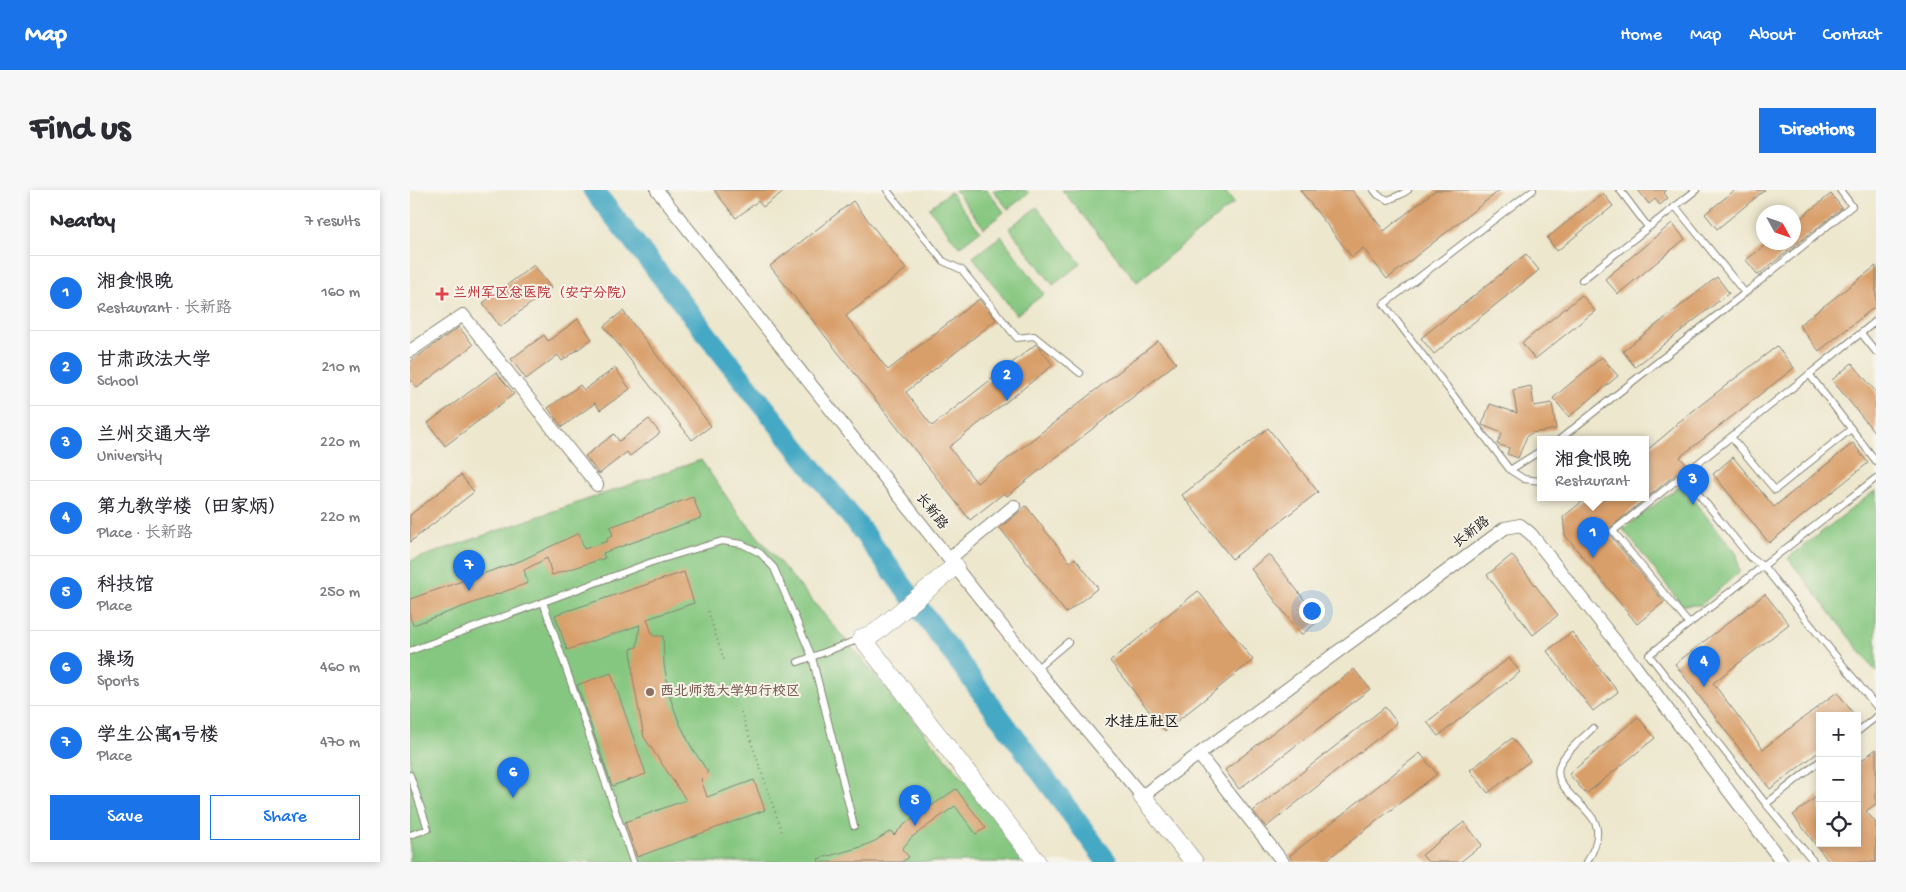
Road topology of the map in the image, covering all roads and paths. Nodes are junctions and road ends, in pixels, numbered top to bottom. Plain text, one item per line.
1 (657, 190) edge
2 (887, 190) edge
3 (1374, 190) edge
4 (1408, 190) edge
5 (1533, 190) edge
6 (1620, 190) edge
7 (1696, 190) edge
8 (1840, 190) edge
9 (1676, 206) junction
10 (1648, 227) junction
11 (1582, 280) dead end
12 (1745, 293) junction
13 (1876, 321) edge
14 (1861, 333) junction
15 (410, 351) edge
16 (1876, 352) edge
17 (1080, 373) dead end
18 (1809, 374) junction
19 (1851, 429) junction
20 (1564, 436) edge
21 (1731, 437) junction
22 (1537, 453) edge
23 (1876, 461) edge
24 (1510, 470) junction
25 (1683, 475) junction
26 (1876, 478) edge
27 (1537, 480) edge
28 (597, 485) dead end
29 (1014, 506) dead end
30 (952, 563) junction
31 (1764, 566) junction
32 (543, 602) junction
33 (708, 612) dead end
34 (1688, 624) junction
35 (862, 638) junction
36 (1068, 642) dead end
37 (410, 650) edge
38 (812, 657) junction
39 (724, 660) dead end
40 (798, 662) dead end
41 (1036, 669) junction
42 (1876, 706) edge
43 (741, 712) dead end
44 (1876, 717) edge
45 (1593, 728) dead end
46 (1861, 729) edge
47 (1199, 755) junction
48 (1816, 764) edge
49 (410, 775) edge
50 (1142, 796) junction
51 (1766, 804) junction
52 (854, 826) dead end
53 (782, 832) dead end
54 (410, 835) edge
55 (633, 862) edge
56 (1037, 862) edge
57 (1194, 862) edge
58 (1283, 862) edge
59 (1587, 862) edge
60 (1782, 862) edge
61 (1814, 862) edge

1 - 30 street, 长新路
2 - 17 lane
3 - 4 lane
5 - 24 lane
6 - 10 lane
7 - 9 lane
8 - 12 lane
9 - 10 lane
9 - 12 lane
10 - 11 lane
12 - 20 lane
13 - 14 lane
14 - 16 lane
14 - 18 lane
15 - 28 street
18 - 19 lane
18 - 21 lane
19 - 21 lane
19 - 23 lane
21 - 25 lane
22 - 24 lane
24 - 27 lane
25 - 31 lane
25 - 34 lane
26 - 31 lane
29 - 30 street
30 - 35 street
30 - 41 street, 长新路
31 - 34 lane
31 - 42 lane
32 - 37 lane
32 - 38 lane
32 - 55 lane
33 - 39 path
34 - 51 lane
35 - 38 lane
35 - 56 street
36 - 41 lane
38 - 40 lane
38 - 52 lane
41 - 50 street, 长新路
43 - 53 path
44 - 46 lane
45 - 59 lane
47 - 50 street, 长新路
47 - 58 street
47 - 60 street, 长新路
48 - 51 lane
49 - 54 lane
50 - 57 street
51 - 61 lane

